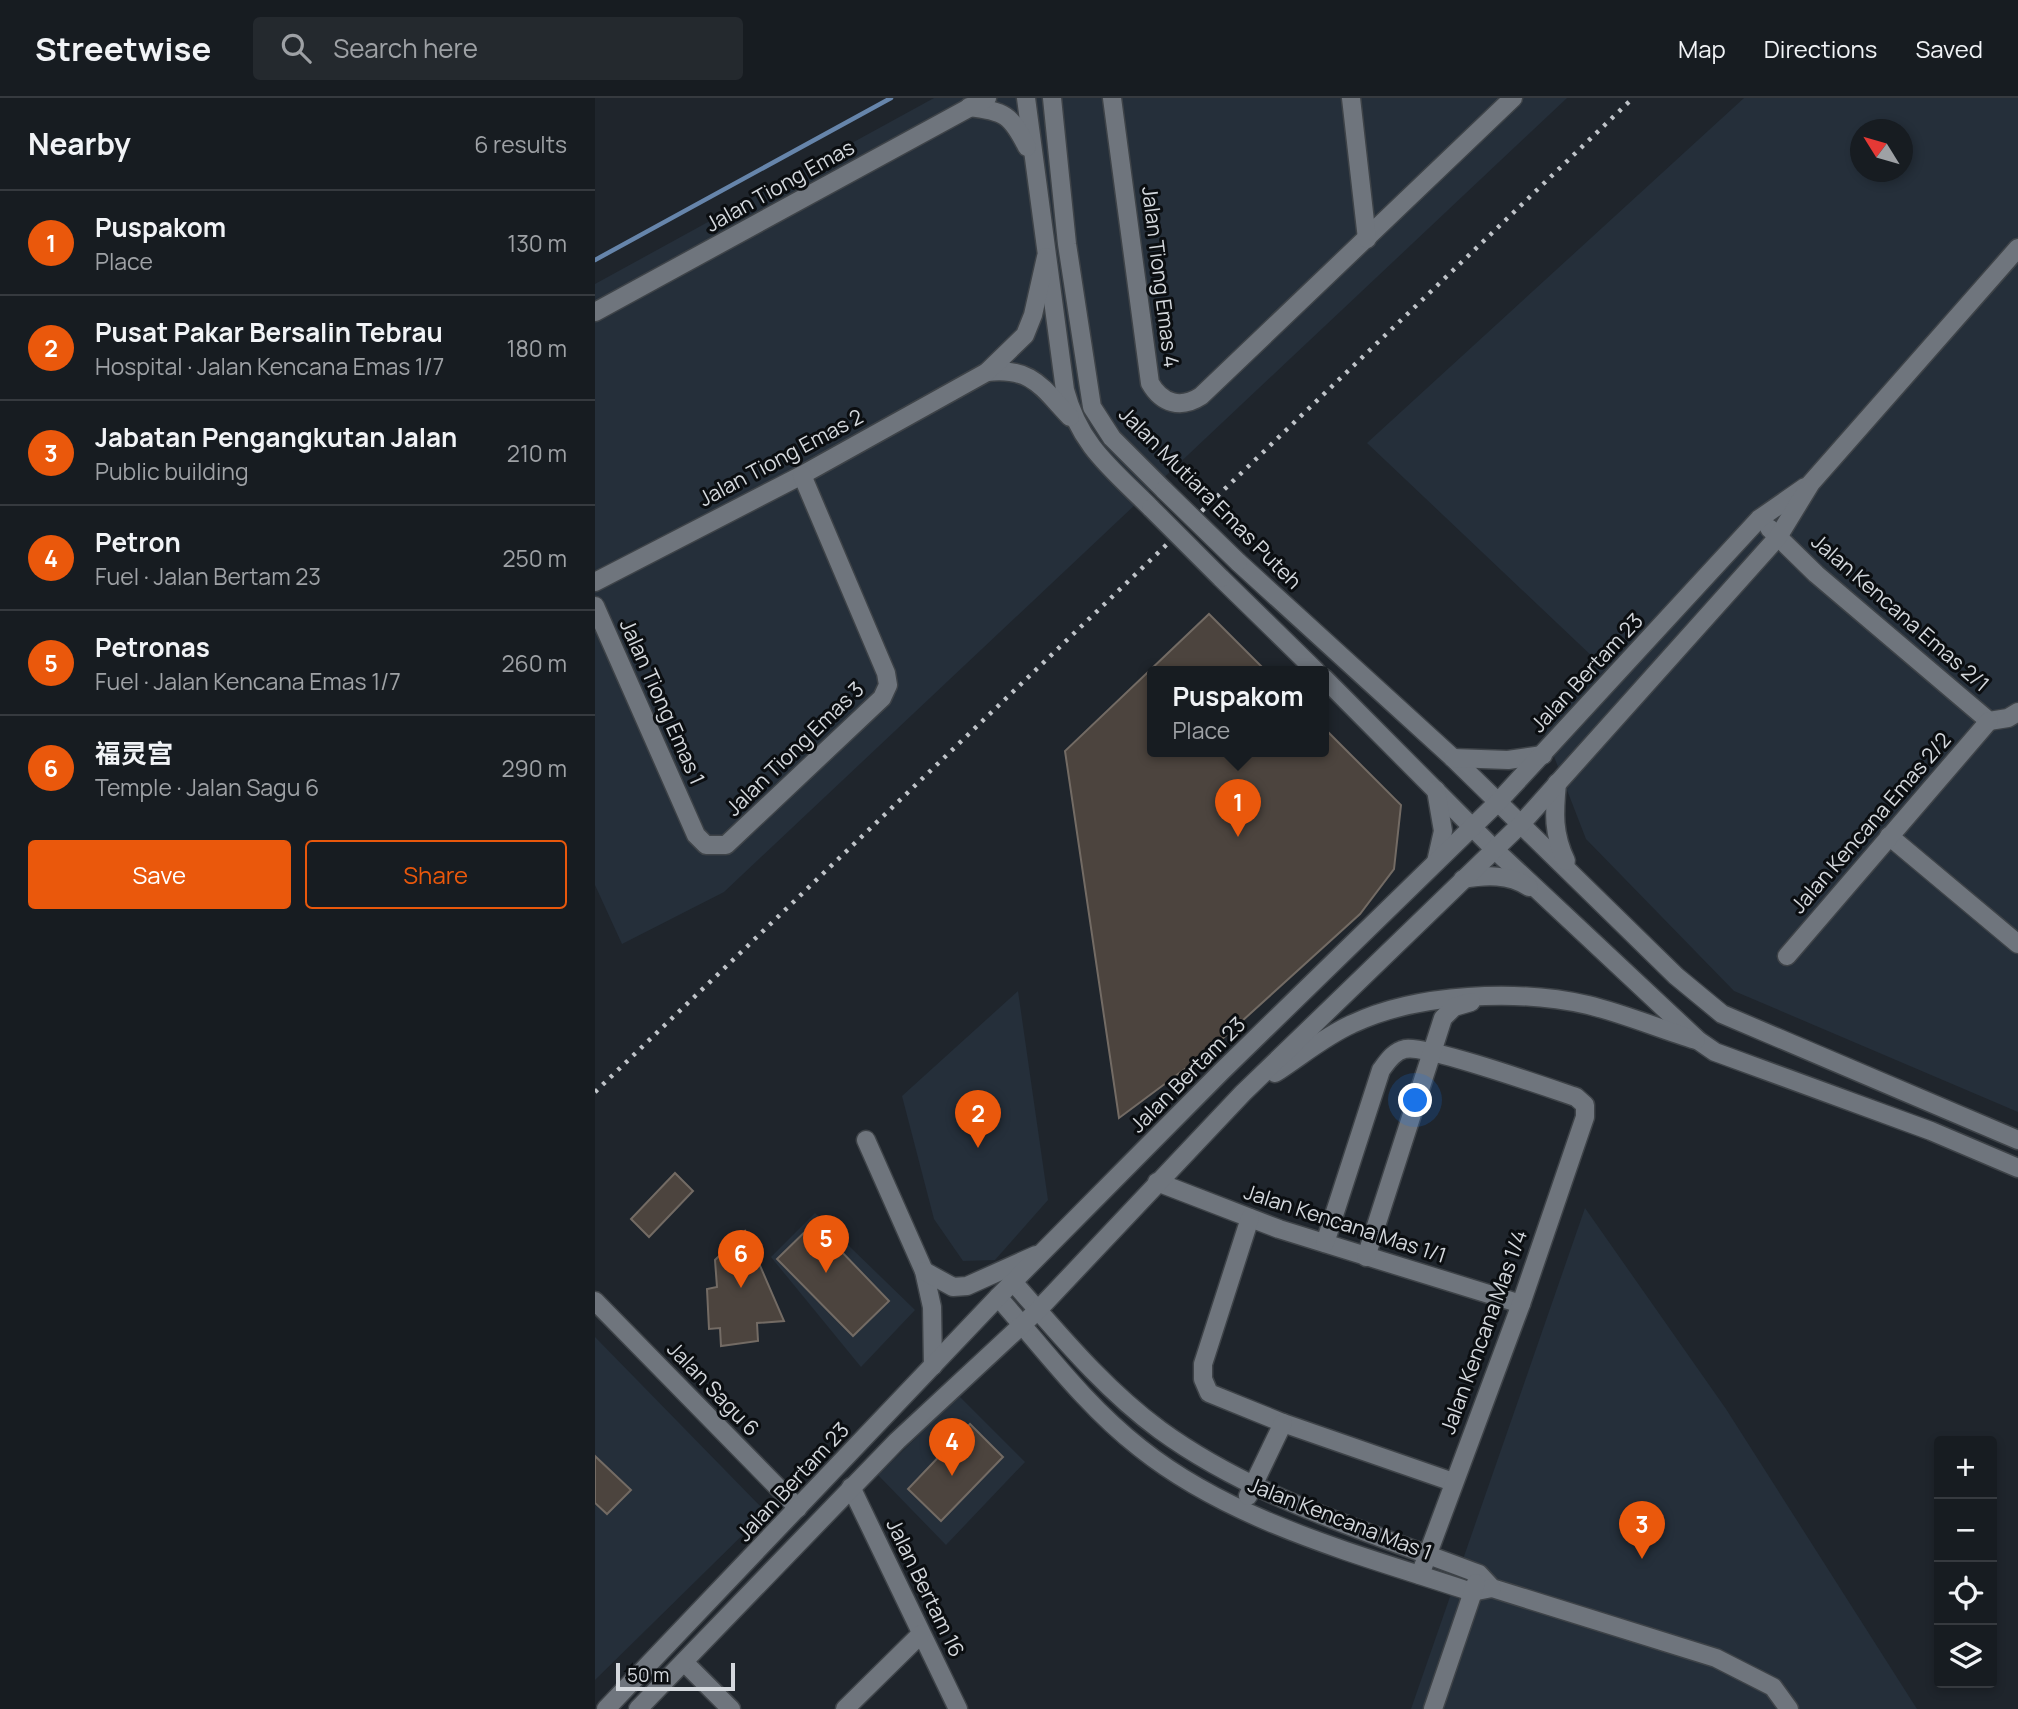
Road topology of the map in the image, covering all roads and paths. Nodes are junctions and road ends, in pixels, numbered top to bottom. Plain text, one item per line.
1 (986, 98) edge
2 (1026, 98) edge
3 (1052, 98) edge
4 (1112, 98) edge
5 (1351, 98) edge
6 (1513, 98) edge
7 (969, 107) junction
8 (1033, 160) junction
9 (1367, 239) junction
10 (2018, 248) edge
11 (1046, 257) junction
12 (595, 312) edge
13 (988, 372) junction
14 (1073, 420) junction
15 (802, 475) junction
16 (1811, 483) junction
17 (1759, 519) junction
18 (1778, 537) junction
19 (595, 582) edge
20 (595, 606) edge
21 (1311, 666) edge
22 (1329, 683) edge
23 (2018, 712) edge
24 (1989, 721) junction
25 (1543, 755) junction
26 (1453, 758) junction
27 (1557, 783) junction
28 (1436, 789) junction
29 (1498, 802) junction
30 (1521, 824) junction
31 (1472, 828) junction
32 (1889, 836) junction
33 (713, 848) joint
34 (1494, 849) junction
35 (1436, 862) junction
36 (1572, 873) junction
37 (1463, 878) junction
38 (1546, 898) junction
39 (2018, 944) edge
40 (1787, 956) dead end
41 (1491, 997) junction
42 (1699, 1041) junction
43 (1431, 1052) junction
44 (1243, 1093) junction
45 (866, 1140) dead end
46 (2018, 1140) edge
47 (2018, 1168) edge
48 (1157, 1182) junction
49 (1249, 1218) junction
50 (1325, 1243) junction
51 (1042, 1252) junction
52 (1366, 1257) junction
53 (924, 1272) junction
54 (1014, 1283) junction
55 (998, 1297) junction
56 (595, 1301) edge
57 (1521, 1304) junction
58 (1038, 1310) junction
59 (1021, 1324) junction
60 (933, 1366) junction
61 (1283, 1423) junction
62 (1453, 1482) junction
63 (1254, 1486) junction
64 (851, 1487) junction
65 (1240, 1507) junction
66 (798, 1508) junction
67 (1428, 1555) junction
68 (1479, 1574) junction
69 (1420, 1575) junction
70 (1492, 1588) junction
71 (1472, 1592) junction
72 (921, 1634) junction
73 (684, 1662) junction
74 (606, 1709) edge
75 (638, 1709) edge
76 (731, 1709) edge
77 (845, 1709) edge
78 (958, 1709) edge
79 (1433, 1709) edge
80 (1789, 1709) edge

1 - 7 street, Jalan Tiong Emas
2 - 8 street
3 - 26 street, Jalan Mutiara Emas Puteh, bridge
4 - 9 street, Jalan Tiong Emas 4
5 - 9 street
6 - 9 street
7 - 8 street
7 - 12 street, Jalan Tiong Emas
8 - 11 street
10 - 16 street, Jalan Bertam 23
11 - 13 street, Jalan Tiong Emas 2
11 - 14 street
13 - 14 street
13 - 15 street, Jalan Tiong Emas 2
14 - 21 street, bridge
15 - 19 street, Jalan Tiong Emas 2
15 - 33 street, Jalan Tiong Emas 3
16 - 17 street, Jalan Bertam 23
16 - 18 street, Jalan Bertam 23
17 - 18 street, Jalan Kencana Emas 2/1
17 - 25 street, Jalan Bertam 23
18 - 24 street, Jalan Kencana Emas 2/1
18 - 27 street, Jalan Bertam 23
20 - 33 street, Jalan Tiong Emas 1
22 - 28 street
23 - 24 street, Jalan Kencana Emas 2/1
24 - 32 street, Jalan Kencana Emas 2/2
25 - 26 street
25 - 29 street, Jalan Bertam 23
26 - 29 street, Jalan Mutiara Emas Puteh
27 - 30 street, Jalan Bertam 23
27 - 36 street
28 - 31 street
28 - 35 street
29 - 30 street, Jalan Mutiara Emas Puteh
29 - 31 street, Jalan Bertam 23
30 - 34 street, Jalan Bertam 23
30 - 36 street
31 - 34 street
31 - 35 street, Jalan Bertam 23
32 - 39 street
32 - 40 street, Jalan Kencana Emas 2/2
34 - 37 street, Jalan Bertam 23
34 - 38 street
35 - 51 street, Jalan Bertam 23
36 - 46 street
37 - 38 street
37 - 44 street, Jalan Bertam 23
38 - 42 street
41 - 42 street
41 - 43 street
41 - 44 street
42 - 47 street
43 - 50 street
43 - 52 street
43 - 57 street, Jalan Kencana Mas 1/4
44 - 48 street, Jalan Bertam 23
45 - 53 street
48 - 49 street, Jalan Kencana Mas 1/1
48 - 58 street, Jalan Bertam 23
49 - 50 street, Jalan Kencana Mas 1/1
49 - 61 street
50 - 52 street, Jalan Kencana Mas 1/1
51 - 53 street
51 - 54 street, Jalan Bertam 23
52 - 57 street, Jalan Kencana Mas 1/1
53 - 60 street
54 - 55 street, Jalan Bertam 23
54 - 58 street, Jalan Kencana Mas 1
55 - 59 street, Jalan Kencana Mas 1
55 - 60 street, Jalan Bertam 23
56 - 66 street, Jalan Sagu 6
57 - 62 street, Jalan Kencana Mas 1/4
58 - 59 street, Jalan Bertam 23
58 - 63 street, Jalan Kencana Mas 1
59 - 64 street, Jalan Bertam 23
59 - 65 street, Jalan Kencana Mas 1
60 - 66 street, Jalan Bertam 23
61 - 62 street
61 - 63 street
62 - 67 street, Jalan Kencana Mas 1/4
63 - 65 street
63 - 67 street, Jalan Kencana Mas 1
64 - 72 street, Jalan Bertam 16
64 - 73 street, Jalan Bertam 23
65 - 69 street, Jalan Kencana Mas 1
66 - 74 street, Jalan Bertam 23
67 - 68 street, Jalan Kencana Mas 1
67 - 69 street, Jalan Kencana Mas 1/4
68 - 70 street, Jalan Kencana Mas 1
68 - 71 street
69 - 71 street, Jalan Kencana Mas 1
70 - 71 street, Jalan Kencana Mas 1
70 - 80 street, Jalan Kencana Mas 1
71 - 79 street
72 - 77 street
72 - 78 street, Jalan Bertam 16
73 - 75 street, Jalan Bertam 23
73 - 76 street

